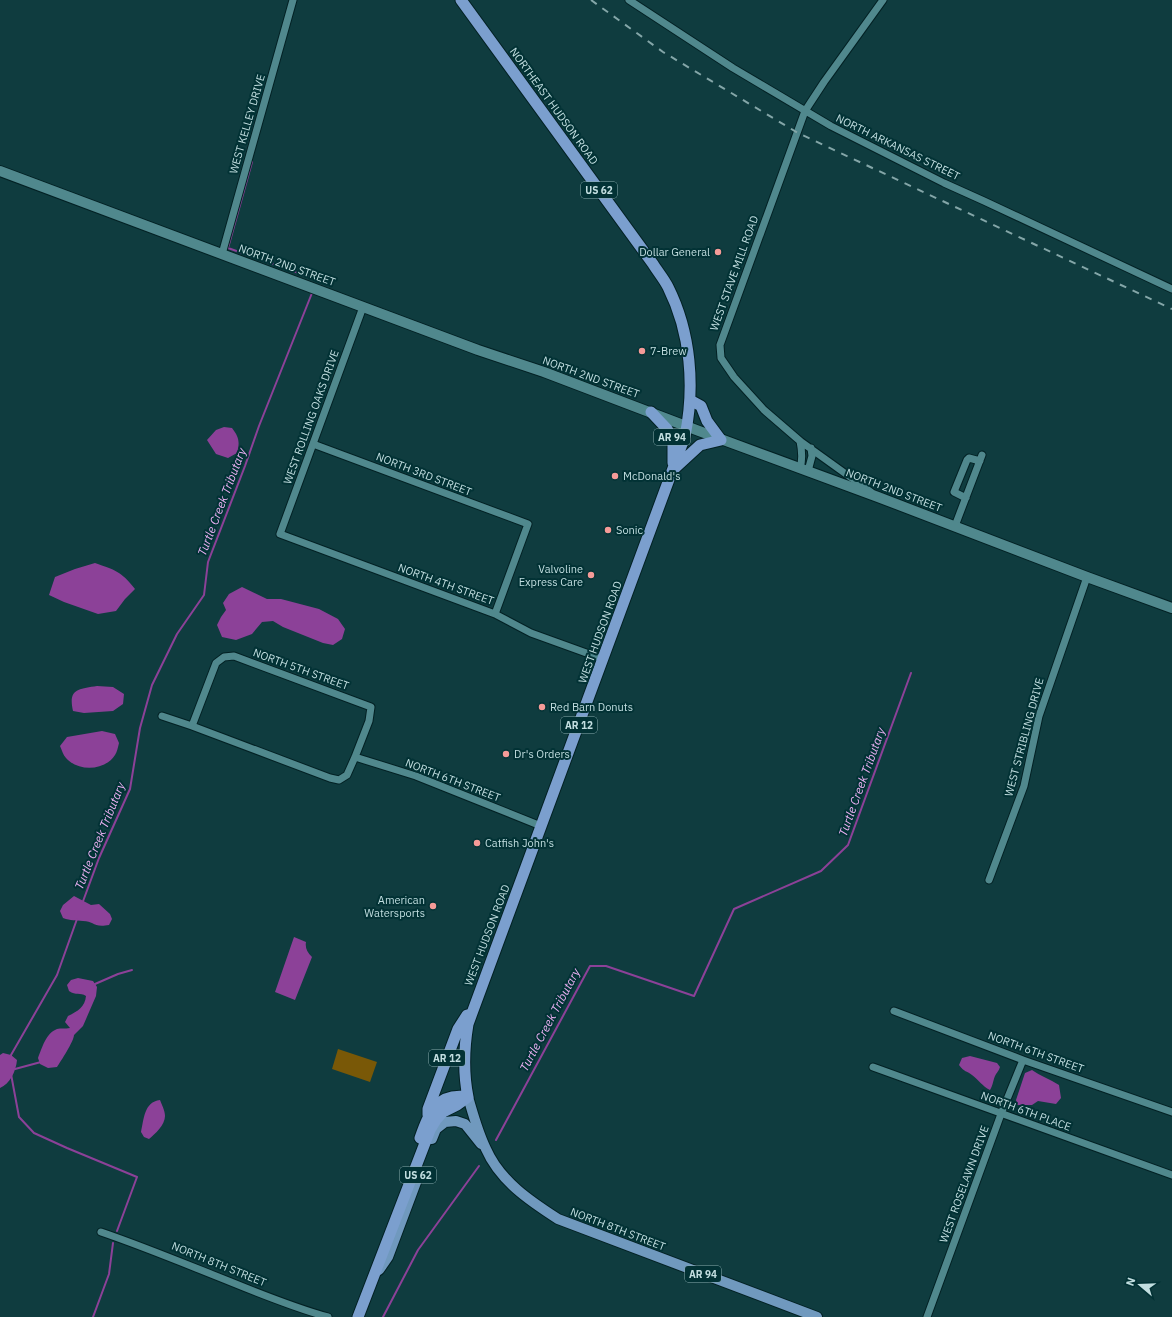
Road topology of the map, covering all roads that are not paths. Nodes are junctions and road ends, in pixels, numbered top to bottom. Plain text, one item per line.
1 (293, 0) edge
2 (461, 0) edge
3 (629, 0) edge
4 (883, 0) edge
5 (806, 111) junction
6 (0, 171) edge
7 (222, 254) junction
8 (1172, 289) edge
9 (363, 306) junction
10 (690, 400) junction
11 (651, 412) junction
12 (687, 426) junction
13 (721, 440) junction
14 (800, 441) junction
15 (313, 444) junction
16 (810, 448) junction
17 (674, 470) junction
18 (804, 470) junction
19 (878, 497) junction
20 (966, 498) junction
21 (955, 526) junction
22 (280, 534) joint
23 (1087, 577) junction
24 (1172, 608) edge
25 (495, 614) junction
26 (603, 659) junction
27 (162, 716) dead end
28 (192, 726) junction
29 (355, 757) junction
30 (541, 826) junction
31 (989, 880) dead end
32 (475, 1002) junction
33 (894, 1011) dead end
34 (1023, 1060) junction
35 (873, 1067) dead end
36 (468, 1097) junction
37 (1172, 1112) edge
38 (1001, 1114) junction
39 (428, 1117) junction
40 (486, 1150) junction
41 (1172, 1175) edge
42 (101, 1232) dead end
43 (373, 1279) junction
44 (328, 1317) edge
45 (358, 1317) edge
46 (817, 1317) edge
47 (927, 1317) edge

1 - 7 street, WEST KELLEY DRIVE
2 - 10 highway, NORTHEAST HUDSON ROAD / US 62
3 - 5 street, NORTH ARKANSAS STREET
4 - 5 street, WEST STAVE MILL ROAD
5 - 8 street, NORTH ARKANSAS STREET
5 - 14 street, WEST STAVE MILL ROAD
6 - 7 main road, NORTH 2ND STREET / AR 94
7 - 9 main road, NORTH 2ND STREET / AR 94
9 - 11 main road, NORTH 2ND STREET / AR 94
9 - 15 street, WEST ROLLING OAKS DRIVE
10 - 12 highway, NORTHEAST HUDSON ROAD / US 62
10 - 13 highway
11 - 12 main road, NORTH 2ND STREET / AR 94
11 - 17 highway, AR 94
12 - 13 main road, NORTH 2ND STREET
12 - 17 highway, WEST HUDSON ROAD / AR 12
13 - 17 highway, AR 12
13 - 18 main road, NORTH 2ND STREET
14 - 16 street, WEST STAVE MILL ROAD
14 - 18 street
15 - 22 street, WEST ROLLING OAKS DRIVE
15 - 25 street, NORTH 3RD STREET
16 - 18 street
16 - 19 street, WEST STAVE MILL ROAD
17 - 26 highway, WEST HUDSON ROAD / AR 12
18 - 19 main road, NORTH 2ND STREET
19 - 21 main road, NORTH 2ND STREET
20 - 20 street
20 - 21 street
21 - 23 main road, NORTH 2ND STREET
22 - 25 street, NORTH 4TH STREET
23 - 24 main road, NORTH 2ND STREET
23 - 31 street, WEST STRIBLING DRIVE
25 - 26 street, NORTH 4TH STREET
26 - 30 highway, WEST HUDSON ROAD / AR 12
27 - 28 street
28 - 29 street
28 - 29 street, NORTH 5TH STREET
29 - 30 street, NORTH 6TH STREET
30 - 32 highway, WEST HUDSON ROAD / AR 12
32 - 36 highway, WEST HUDSON ROAD / AR 12
32 - 39 highway, AR 12
33 - 34 street, NORTH 6TH STREET
34 - 37 street, NORTH 6TH STREET
34 - 38 street, WEST ROSELAWN DRIVE
35 - 38 street, NORTH 6TH PLACE
36 - 39 highway
36 - 40 main road, NORTH 8TH STREET / AR 94
36 - 43 highway, US 62
38 - 41 street, NORTH 6TH PLACE
38 - 47 street, WEST ROSELAWN DRIVE
39 - 43 highway, US 62
40 - 43 main road, US 62
40 - 46 main road, NORTH 8TH STREET / AR 94
42 - 44 street, NORTH 8TH STREET
43 - 45 highway

